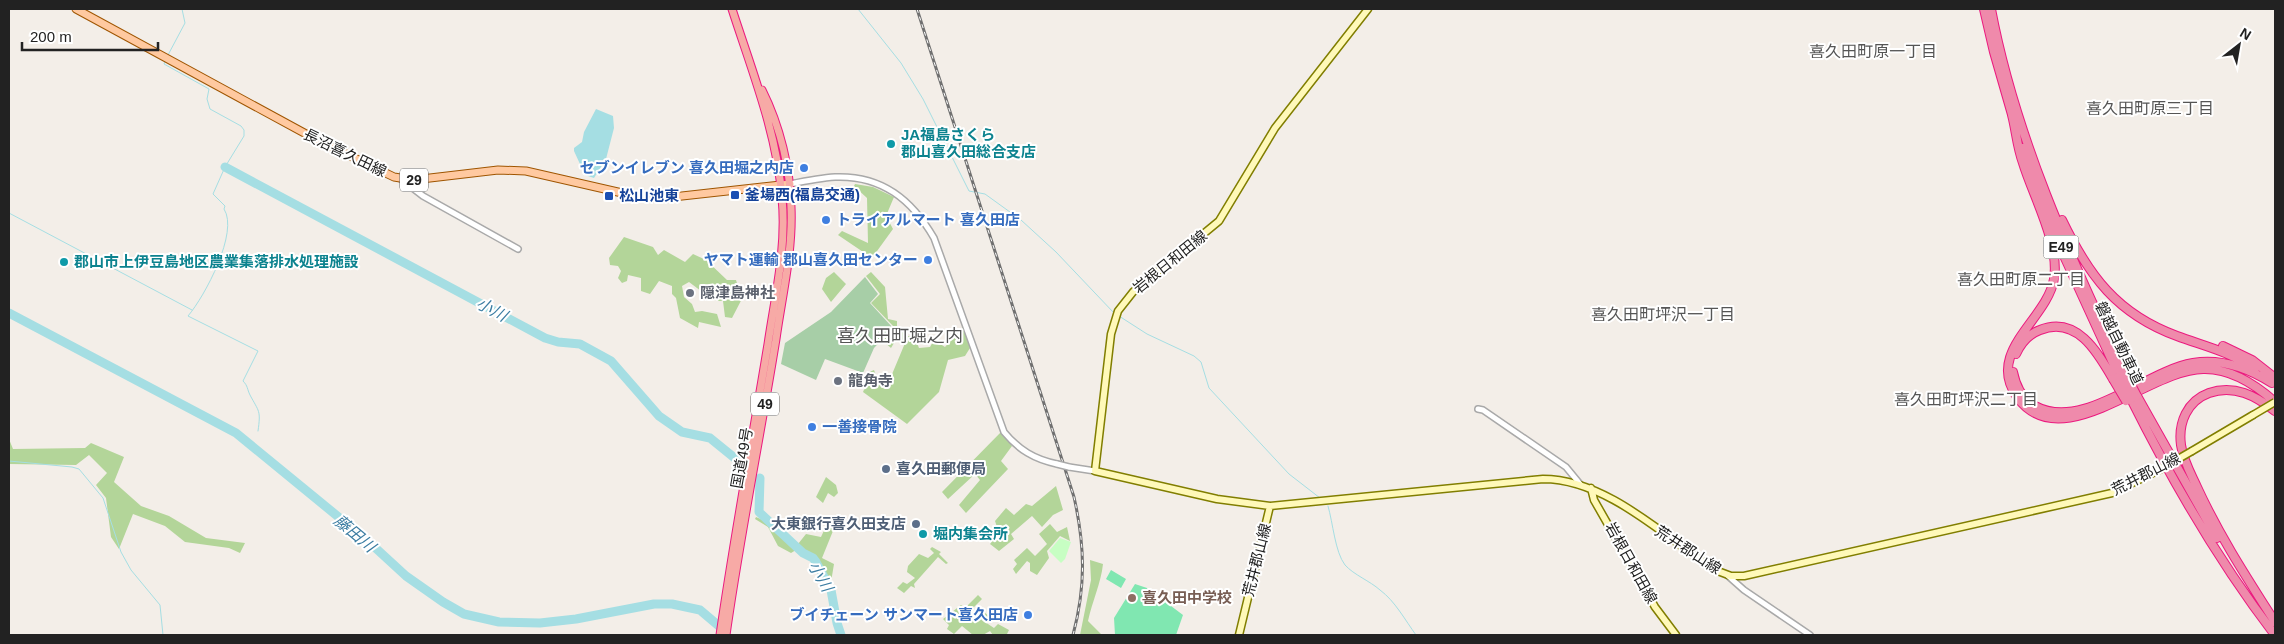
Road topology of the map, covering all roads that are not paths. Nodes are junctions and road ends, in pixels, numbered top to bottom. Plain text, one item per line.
1 (76, 9) edge
2 (732, 9) edge
3 (1368, 9) edge
4 (1984, 9) edge
5 (1991, 9) edge
6 (756, 81) junction
7 (2012, 115) junction
8 (2031, 150) junction
9 (401, 179) junction
10 (790, 184) junction
11 (781, 185) junction
12 (518, 249) dead end
13 (2119, 376) junction
14 (2157, 380) junction
15 (2274, 383) edge
16 (2131, 398) junction
17 (2275, 402) edge
18 (1478, 409) dead end
19 (2275, 410) edge
20 (1095, 471) junction
21 (1580, 484) junction
22 (1591, 488) junction
23 (1270, 506) junction
24 (1727, 575) junction
25 (725, 621) junction
26 (2275, 622) edge
27 (720, 635) edge
28 (726, 635) edge
29 (1239, 635) edge
30 (1676, 635) edge
31 (1810, 635) edge
32 (2275, 635) edge

1 - 9 main road, 長沼喜久田線 / 29
2 - 6 highway, 国道49号 / 49
3 - 20 main road, 岩根日和田線
4 - 7 highway, 磐越自動車道 / E49
5 - 8 highway, 磐越自動車道 / E49
6 - 10 highway, 国道49号 / 49
6 - 11 highway, 国道49号 / 49
7 - 13 highway, 磐越自動車道 / E49
7 - 14 highway
8 - 13 highway, 磐越自動車道 / E49
8 - 15 highway
9 - 11 main road, 長沼喜久田線 / 29
9 - 12 street
10 - 11 main road, 長沼喜久田線 / 29
10 - 20 street, bridge
10 - 25 highway, 国道49号 / 49
11 - 25 highway, 国道49号 / 49
13 - 15 highway
13 - 16 highway, bridge
13 - 16 highway, 磐越自動車道 / E49, bridge
14 - 17 highway
14 - 19 highway
16 - 26 highway, 磐越自動車道 / E49
16 - 32 highway
17 - 24 main road, 荒井郡山線, bridge
18 - 21 street
19 - 26 highway
20 - 23 main road
21 - 22 main road, 荒井郡山線
21 - 23 main road, 荒井郡山線
22 - 24 main road, 荒井郡山線
22 - 30 main road, 岩根日和田線
23 - 29 main road, 荒井郡山線
24 - 31 street
25 - 27 highway, 国道49号 / 49
25 - 28 highway, 国道49号 / 49

